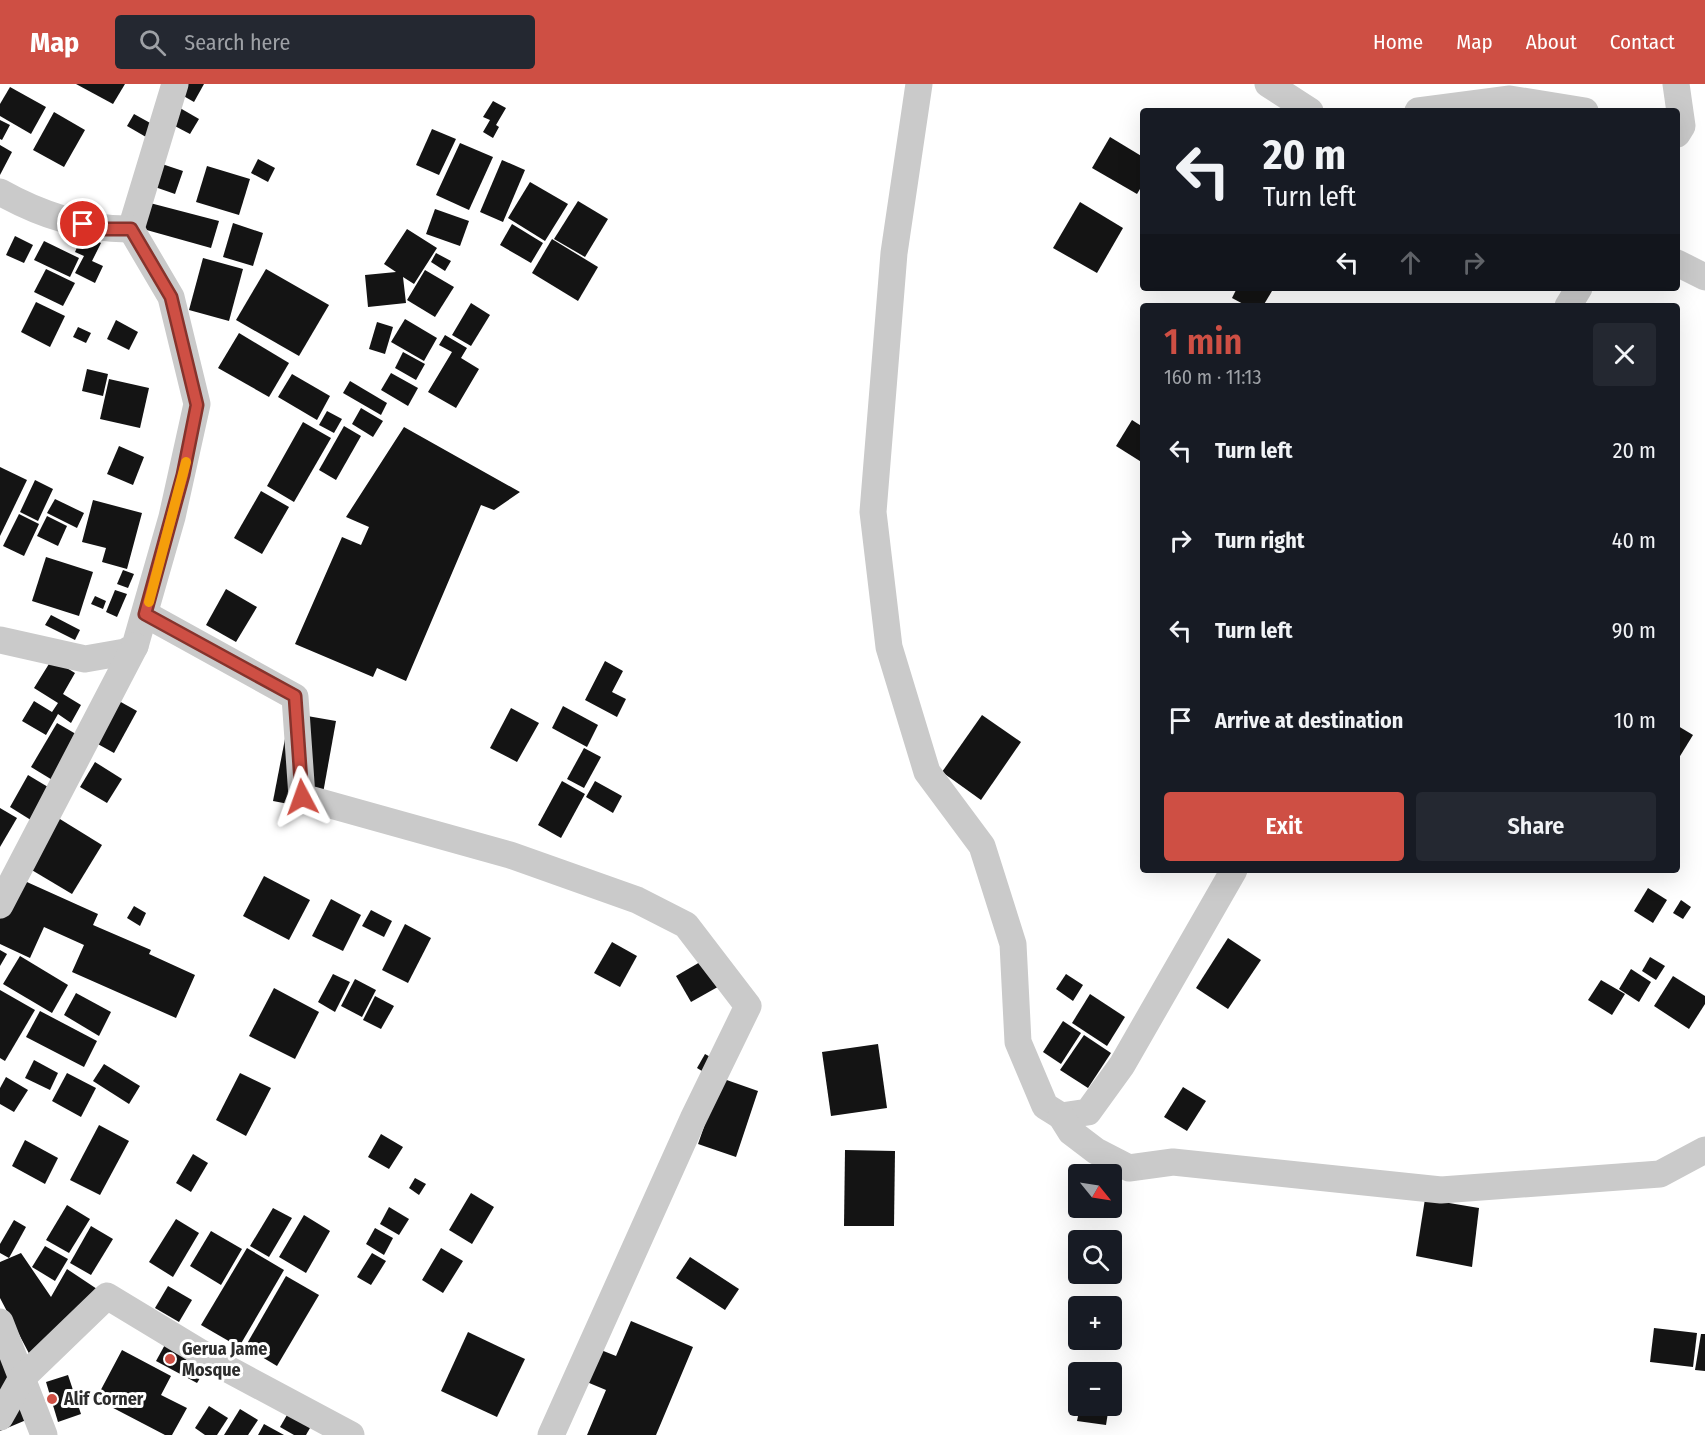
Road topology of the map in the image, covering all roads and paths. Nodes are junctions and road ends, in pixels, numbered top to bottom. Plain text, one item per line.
1 (175, 84) edge
2 (919, 84) edge
3 (1268, 84) edge
4 (1676, 84) edge
5 (1305, 108) edge
6 (1441, 108) edge
7 (1566, 108) edge
8 (1685, 129) edge
9 (0, 192) edge
10 (131, 229) junction
11 (1680, 264) edge
12 (1705, 277) edge
13 (145, 614) junction
14 (0, 640) edge
15 (135, 646) junction
16 (1232, 873) edge
17 (0, 905) edge
18 (1062, 1116) junction
19 (1705, 1150) edge
20 (0, 1322) edge
21 (22, 1378) junction
22 (0, 1417) edge
23 (44, 1435) edge
24 (351, 1435) edge
25 (551, 1435) edge

1 - 10 street
2 - 18 street
3 - 5 street
4 - 8 street
6 - 7 street
9 - 10 street
10 - 13 street
11 - 12 street
13 - 15 street
13 - 25 street
14 - 15 street
15 - 17 street
16 - 18 street
18 - 19 street
20 - 21 street
21 - 22 street
21 - 23 street
21 - 24 street

